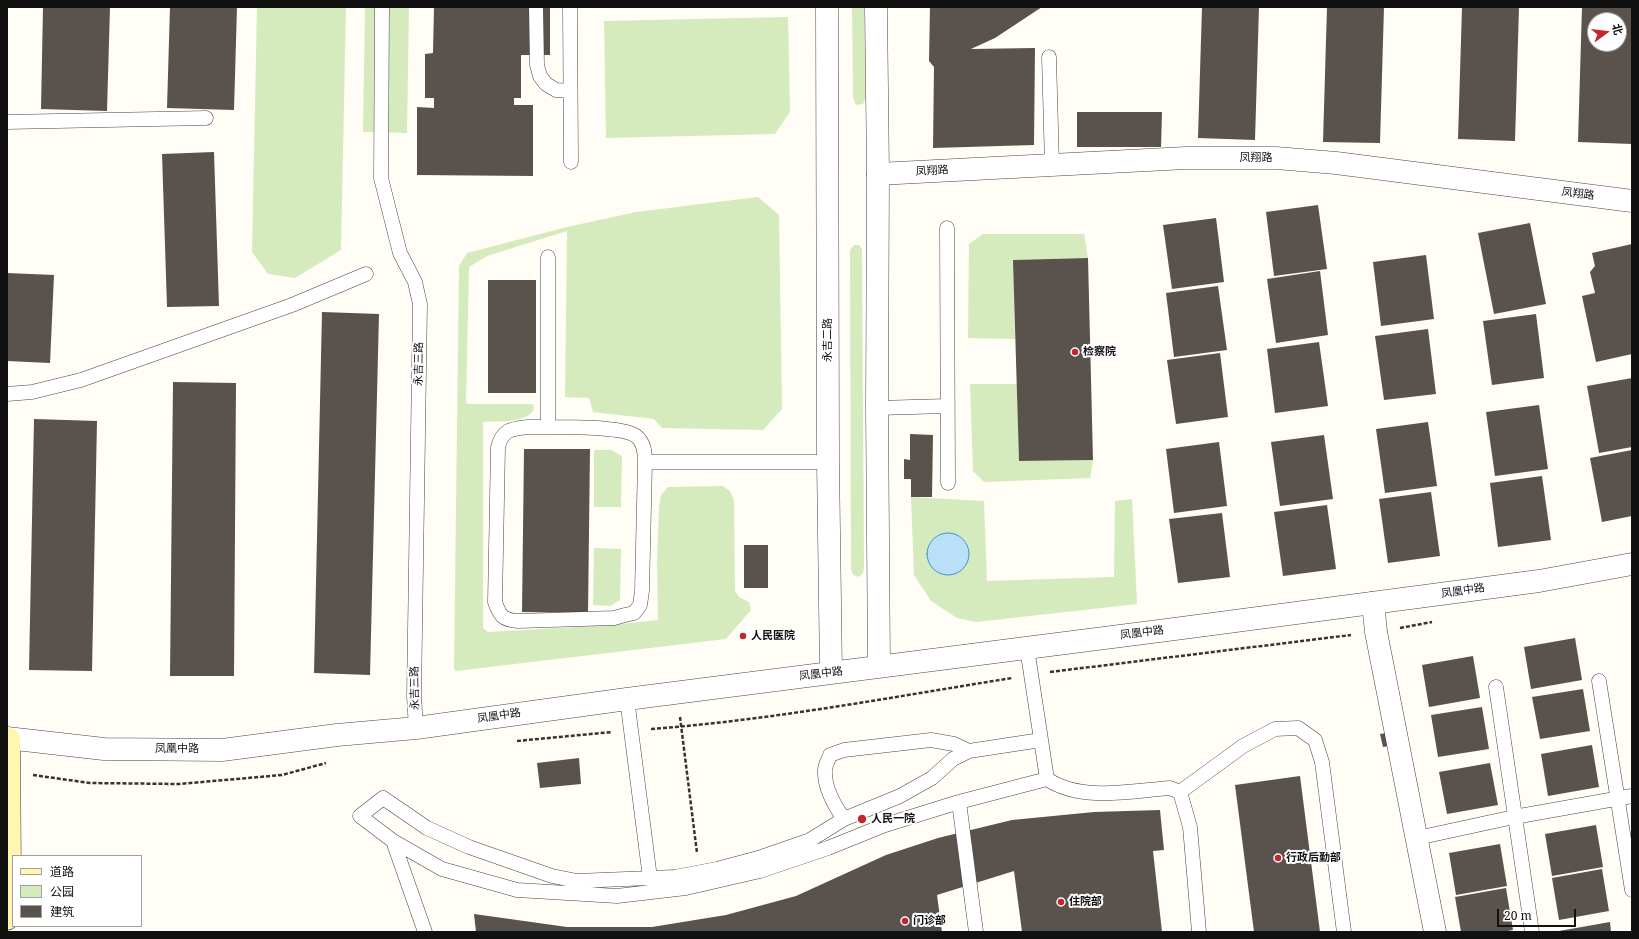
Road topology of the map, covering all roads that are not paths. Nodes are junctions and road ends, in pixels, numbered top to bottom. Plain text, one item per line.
1 (382, 7) edge
2 (536, 7) edge
3 (570, 7) edge
4 (827, 7) edge
5 (876, 7) edge
6 (1049, 57) dead end
7 (570, 91) junction
8 (206, 118) dead end
9 (7, 122) edge
10 (571, 162) dead end
11 (1052, 165) junction
12 (878, 174) junction
13 (1632, 201) edge
14 (948, 228) dead end
15 (548, 257) dead end
16 (366, 274) dead end
17 (7, 394) edge
18 (947, 406) junction
19 (877, 408) junction
20 (548, 427) junction
21 (645, 462) junction
22 (828, 462) junction
23 (948, 483) dead end
24 (1632, 564) edge
25 (1373, 603) junction
26 (1027, 648) junction
27 (878, 667) junction
28 (831, 673) junction
29 (1599, 681) dead end
30 (1496, 687) dead end
31 (627, 699) junction
32 (416, 728) junction
33 (1041, 740) junction
34 (8, 744) edge
35 (969, 751) junction
36 (1047, 779) junction
37 (1180, 792) junction
38 (1632, 796) edge
39 (1618, 799) junction
40 (959, 802) junction
41 (1514, 817) junction
42 (844, 819) junction
43 (1417, 838) junction
44 (393, 841) junction
45 (650, 878) junction
46 (1632, 890) edge
47 (7, 919) edge
48 (426, 932) edge
49 (976, 932) edge
50 (1199, 932) edge
51 (1344, 932) edge
52 (1435, 932) edge
53 (1532, 932) edge

1 - 32 lane, 永吉三路
2 - 7 lane
3 - 7 lane
4 - 22 street, 永吉二路
5 - 12 street
6 - 11 lane
7 - 10 lane
8 - 9 lane
11 - 12 street, 凤翔路
11 - 13 street, 凤翔路
12 - 19 street
14 - 18 lane
15 - 20 lane
16 - 17 lane
18 - 19 lane
18 - 23 lane
19 - 27 street
20 - 21 lane
20 - 21 lane
21 - 22 lane
22 - 28 street, 永吉二路
24 - 25 street, 凤凰中路
25 - 26 street, 凤凰中路
25 - 43 street
26 - 27 street, 凤凰中路
26 - 33 lane
27 - 28 street, 凤凰中路
28 - 31 street, 凤凰中路
29 - 39 lane
30 - 41 lane
31 - 32 street, 凤凰中路
31 - 45 lane
32 - 34 street, 凤凰中路
33 - 35 lane
33 - 36 lane
34 - 47 main road
35 - 42 lane
35 - 42 lane
36 - 37 lane
36 - 40 lane
37 - 50 lane
37 - 51 lane
38 - 39 lane
39 - 41 lane
39 - 46 lane
40 - 44 lane
40 - 49 lane
41 - 43 lane
41 - 53 lane
42 - 45 lane
43 - 52 street
44 - 45 lane
44 - 48 lane

